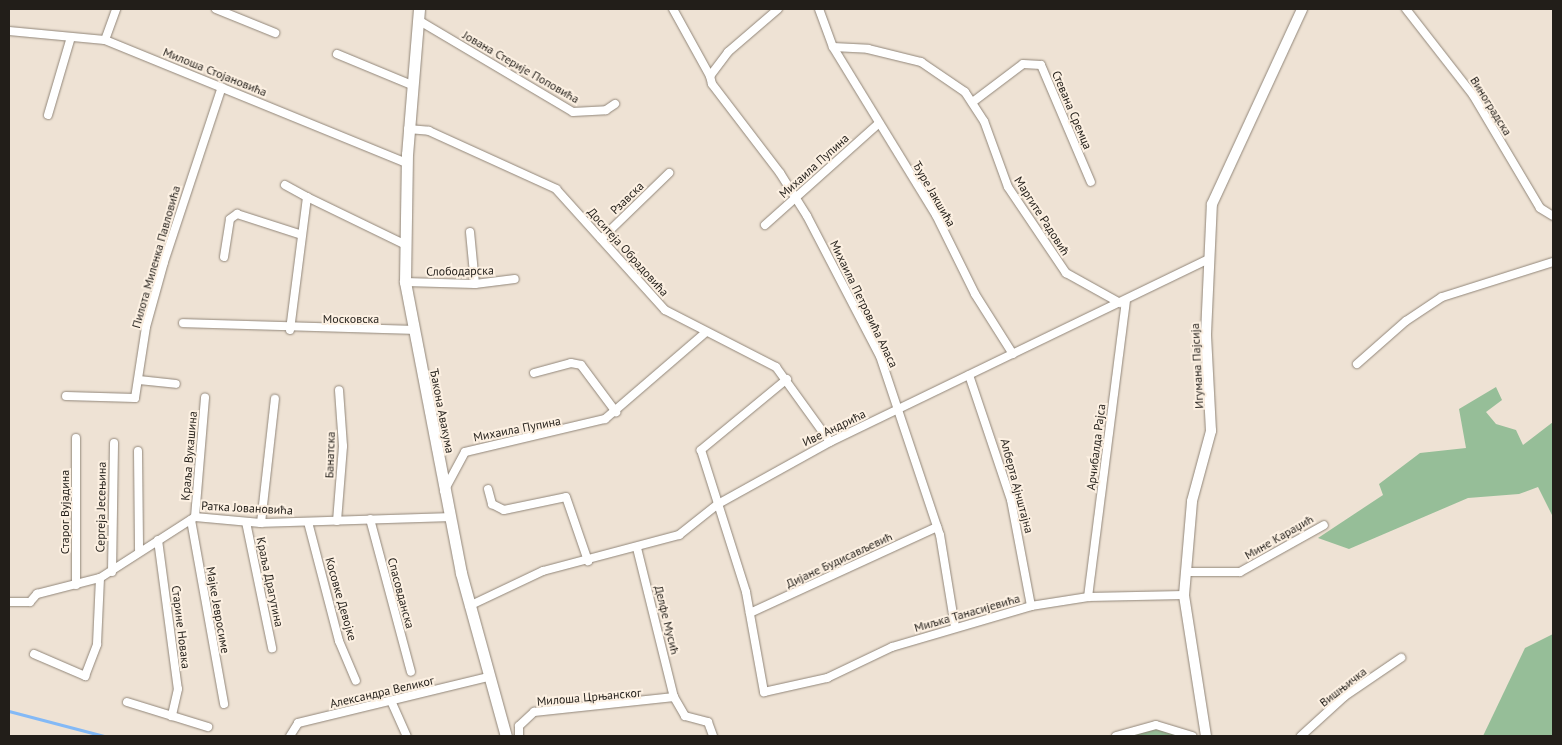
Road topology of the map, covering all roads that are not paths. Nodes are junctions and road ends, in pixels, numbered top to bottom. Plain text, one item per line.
1 (116, 9) edge
2 (216, 9) edge
3 (673, 9) edge
4 (778, 9) edge
5 (819, 9) edge
6 (1302, 9) edge
7 (1406, 9) edge
8 (419, 14) edge
9 (9, 31) edge
10 (275, 33) dead end
11 (71, 37) junction
12 (105, 40) junction
13 (833, 47) junction
14 (336, 54) dead end
15 (710, 76) junction
16 (412, 85) junction
17 (222, 87) junction
18 (974, 101) junction
19 (615, 104) dead end
20 (48, 115) dead end
21 (878, 124) junction
22 (408, 129) junction
23 (406, 163) junction
24 (669, 173) dead end
25 (1091, 182) dead end
26 (285, 185) dead end
27 (307, 197) junction
28 (795, 198) junction
29 (1553, 216) edge
30 (765, 225) dead end
31 (470, 232) dead end
32 (302, 235) junction
33 (601, 239) junction
34 (404, 244) junction
35 (224, 257) dead end
36 (1210, 259) junction
37 (1553, 262) edge
38 (515, 279) dead end
39 (406, 282) junction
40 (475, 284) junction
41 (1123, 302) junction
42 (183, 323) dead end
43 (290, 330) junction
44 (412, 330) junction
45 (706, 333) junction
46 (1013, 354) junction
47 (1357, 364) dead end
48 (534, 373) dead end
49 (969, 375) junction
50 (787, 378) junction
51 (139, 380) junction
52 (176, 384) dead end
53 (339, 390) dead end
54 (66, 396) dead end
55 (205, 397) dead end
56 (276, 399) dead end
57 (900, 409) junction
58 (616, 412) junction
59 (76, 438) dead end
60 (830, 442) junction
61 (114, 443) dead end
62 (138, 450) dead end
63 (488, 489) dead end
64 (444, 491) junction
65 (718, 504) junction
66 (449, 517) junction
67 (193, 519) junction
68 (370, 519) junction
69 (337, 521) junction
70 (246, 522) junction
71 (308, 522) junction
72 (261, 523) junction
73 (1324, 525) dead end
74 (937, 527) junction
75 (158, 540) junction
76 (637, 548) junction
77 (139, 551) junction
78 (588, 561) junction
79 (112, 572) junction
80 (1186, 572) junction
81 (100, 578) junction
82 (76, 585) junction
83 (1184, 595) junction
84 (1088, 597) junction
85 (9, 602) edge
86 (469, 606) junction
87 (1031, 606) junction
88 (750, 613) junction
89 (955, 627) junction
90 (272, 648) dead end
91 (34, 654) dead end
92 (1401, 658) dead end
93 (411, 672) dead end
94 (488, 676) junction
95 (356, 681) dead end
96 (674, 697) junction
97 (127, 702) dead end
98 (392, 703) junction
99 (224, 704) dead end
100 (172, 716) junction
101 (208, 727) dead end
102 (290, 736) edge
103 (407, 736) edge
104 (506, 736) edge
105 (520, 736) edge
106 (713, 736) edge
107 (1116, 736) edge
108 (1192, 736) edge
109 (1206, 736) edge
110 (1301, 736) edge

1 - 12 street
2 - 10 street
3 - 15 street, Михаила Петровића Аласа
4 - 15 street
5 - 13 street
6 - 36 street, Игумана Пајсија
7 - 29 street, Виноградска
8 - 16 main road, Ђакона Авакума
8 - 19 street, Јована Стерије Поповића
9 - 11 street, Милоша Стојановића
11 - 12 street, Милоша Стојановића
11 - 20 street
12 - 17 street, Милоша Стојановића
13 - 18 street
13 - 21 street, Ђуре Јакшића
14 - 16 street
15 - 28 street, Михаила Петровића Аласа
16 - 22 main road, Ђакона Авакума
17 - 23 street, Милоша Стојановића
17 - 51 street, Пилота Миленка Павловића
18 - 25 street, Стевана Сремца
18 - 41 street, Маргите Радовић
21 - 28 street, Михаила Пупина
21 - 46 street, Ђуре Јакшића
22 - 23 main road, Ђакона Авакума
22 - 33 street, Доситеја Обрадовића
23 - 34 main road, Ђакона Авакума
24 - 33 street, Рзавска
26 - 27 street
27 - 32 street
27 - 34 street
28 - 30 street, Михаила Пупина
28 - 57 street, Михаила Петровића Аласа
31 - 40 street
32 - 35 street
32 - 43 street
33 - 45 street, Доситеја Обрадовића
34 - 39 main road, Ђакона Авакума
36 - 41 street, Иве Андрића
36 - 80 street, Игумана Пајсија
37 - 47 street
38 - 40 street, Слободарска
39 - 40 street, Слободарска
39 - 44 main road, Ђакона Авакума
41 - 46 street, Иве Андрића
41 - 84 street, Арчибалда Рајса
42 - 43 street, Московска
43 - 44 street, Московска
44 - 64 main road, Ђакона Авакума
45 - 50 street, Доситеја Обрадовића
45 - 58 street, Михаила Пупина
46 - 49 street, Иве Андрића
48 - 58 street
49 - 57 street, Иве Андрића
49 - 87 street, Алберта Ајнштајна
50 - 60 street, Доситеја Обрадовића
50 - 65 street
51 - 52 street
51 - 54 street, Пилота Миленка Павловића
53 - 69 street, Банатска
55 - 67 street, Краља Вукашина
56 - 72 street
57 - 60 street, Иве Андрића
57 - 74 street, Михаила Петровића Аласа
58 - 64 street, Михаила Пупина
59 - 82 street, Старог Вујадина
60 - 65 street, Иве Андрића
61 - 79 street, Сергеја Јесењина
62 - 77 street
63 - 78 street
64 - 66 main road, Ђакона Авакума
65 - 76 street, Иве Андрића
65 - 88 street
66 - 68 street, Ратка Јовановића
66 - 86 main road, Ђакона Авакума
67 - 70 street, Ратка Јовановића
67 - 75 street, Ратка Јовановића
67 - 99 street, Мајке Јевросиме
68 - 69 street, Ратка Јовановића
68 - 93 street, Спасовданска
69 - 71 street, Ратка Јовановића
70 - 72 street, Ратка Јовановића
70 - 90 street, Краља Драгутина
71 - 72 street, Ратка Јовановића
71 - 95 street, Косовке Девојке
73 - 80 street, Мине Караџић
74 - 88 street, Дијане Будисављевић
74 - 89 street, Михаила Петровића Аласа
75 - 77 street, Ратка Јовановића
75 - 100 street, Старине Новака
76 - 78 street, Иве Андрића
76 - 96 street, Делфе Мусић
77 - 79 street, Ратка Јовановића
78 - 86 street, Иве Андрића
79 - 81 street, Ратка Јовановића
80 - 83 street, Игумана Пајсија
81 - 82 street, Ратка Јовановића
81 - 91 street
82 - 85 street, Ратка Јовановића
83 - 84 street, Миљка Танасијевића
83 - 109 street, Игумана Пајсија
84 - 87 street, Миљка Танасијевића
86 - 94 main road, Ђакона Авакума
87 - 89 street, Миљка Танасијевића
88 - 89 street, Миљка Танасијевића
92 - 110 street, Вишњичка
94 - 98 street, Александра Великог
94 - 104 main road, Ђакона Авакума
96 - 105 street, Милоша Црњанског
96 - 106 street
97 - 100 street
98 - 102 street, Александра Великог
98 - 103 street
100 - 101 street
107 - 108 street

